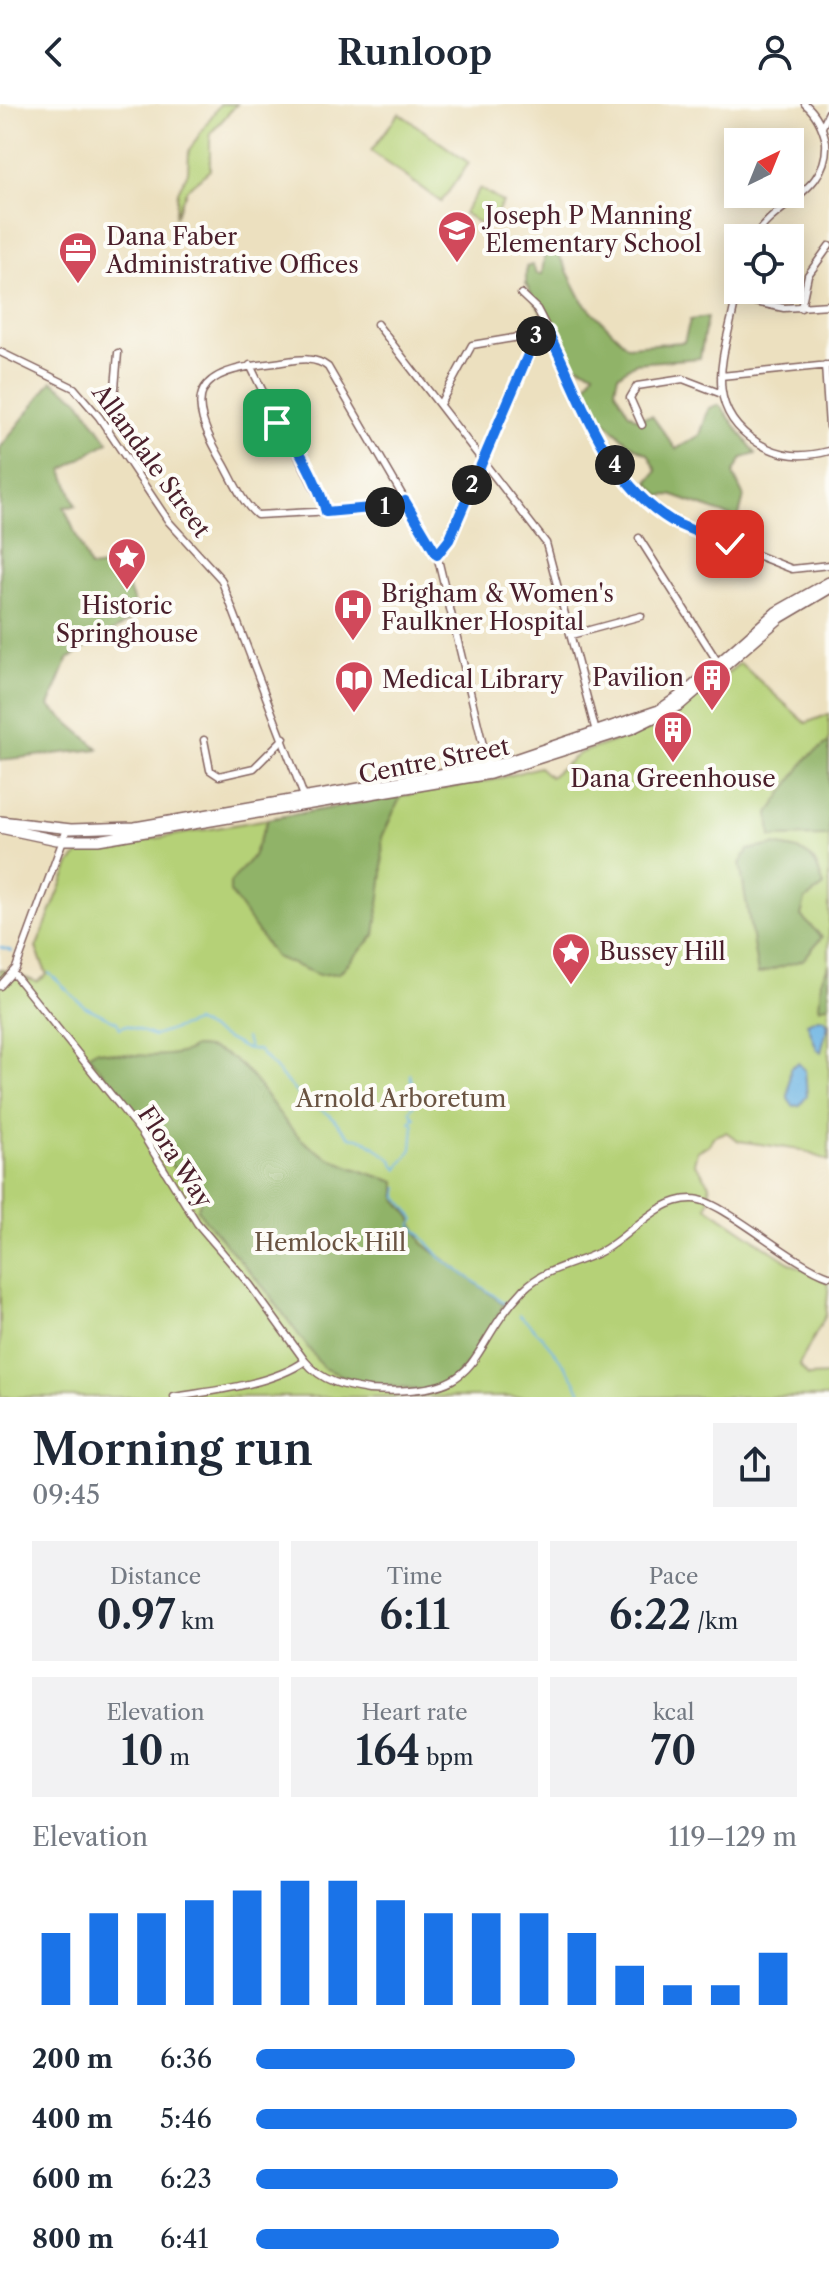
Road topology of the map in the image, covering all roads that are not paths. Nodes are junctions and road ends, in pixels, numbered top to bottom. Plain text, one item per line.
1 (805, 104) edge
2 (829, 114) edge
3 (822, 127) junction
4 (764, 224) edge
5 (829, 246) edge
6 (521, 294) dead end
7 (735, 304) edge
8 (775, 304) edge
9 (829, 305) edge
10 (801, 308) junction
11 (377, 324) dead end
12 (548, 332) junction
13 (536, 336) junction
14 (0, 352) edge
15 (118, 353) dead end
16 (250, 365) junction
17 (827, 365) edge
18 (721, 376) junction
19 (722, 394) junction
20 (268, 402) junction
21 (440, 404) junction
22 (642, 425) dead end
23 (829, 427) edge
24 (285, 429) junction
25 (107, 430) junction
26 (829, 451) edge
27 (483, 461) junction
28 (405, 501) junction
29 (326, 512) junction
30 (639, 538) dead end
31 (437, 555) junction
32 (829, 565) edge
33 (829, 582) edge
34 (829, 589) edge
35 (641, 616) dead end
36 (571, 635) junction
37 (720, 666) junction
38 (598, 737) junction
39 (284, 738) junction
40 (204, 740) dead end
41 (489, 770) junction
42 (305, 802) junction
43 (0, 821) edge
44 (0, 828) edge
45 (67, 829) junction
46 (66, 841) junction
47 (13, 973) junction
48 (0, 986) edge
49 (829, 1276) edge
50 (305, 1361) junction
51 (174, 1397) edge

1 - 3 street
2 - 3 street
3 - 4 street
5 - 10 street
6 - 12 street
7 - 18 street
8 - 10 street
9 - 10 street
11 - 21 street
12 - 13 street
12 - 32 street
13 - 21 street
13 - 27 street
14 - 25 street, Allandale Street
15 - 25 street
16 - 20 street
16 - 28 street
16 - 29 street
17 - 18 street
17 - 23 street
18 - 19 street
19 - 22 street
19 - 26 street
20 - 24 street
20 - 24 street
21 - 27 street
24 - 29 street
25 - 39 street, Allandale Street
27 - 31 street
27 - 36 street
28 - 29 street
28 - 31 street
30 - 37 street
31 - 41 street
33 - 37 highway, Centre Street
34 - 37 highway, Centre Street
35 - 36 street
36 - 38 street
37 - 38 highway, Centre Street
38 - 41 highway, Centre Street
39 - 40 street
39 - 42 street, Allandale Street
41 - 42 highway, Centre Street
42 - 45 highway, Centre Street
42 - 46 highway, Centre Street
43 - 45 highway, Centre Street
44 - 46 highway, Centre Street
45 - 46 street
46 - 47 street
47 - 48 street
47 - 50 street, Flora Way
49 - 50 street
50 - 51 street

